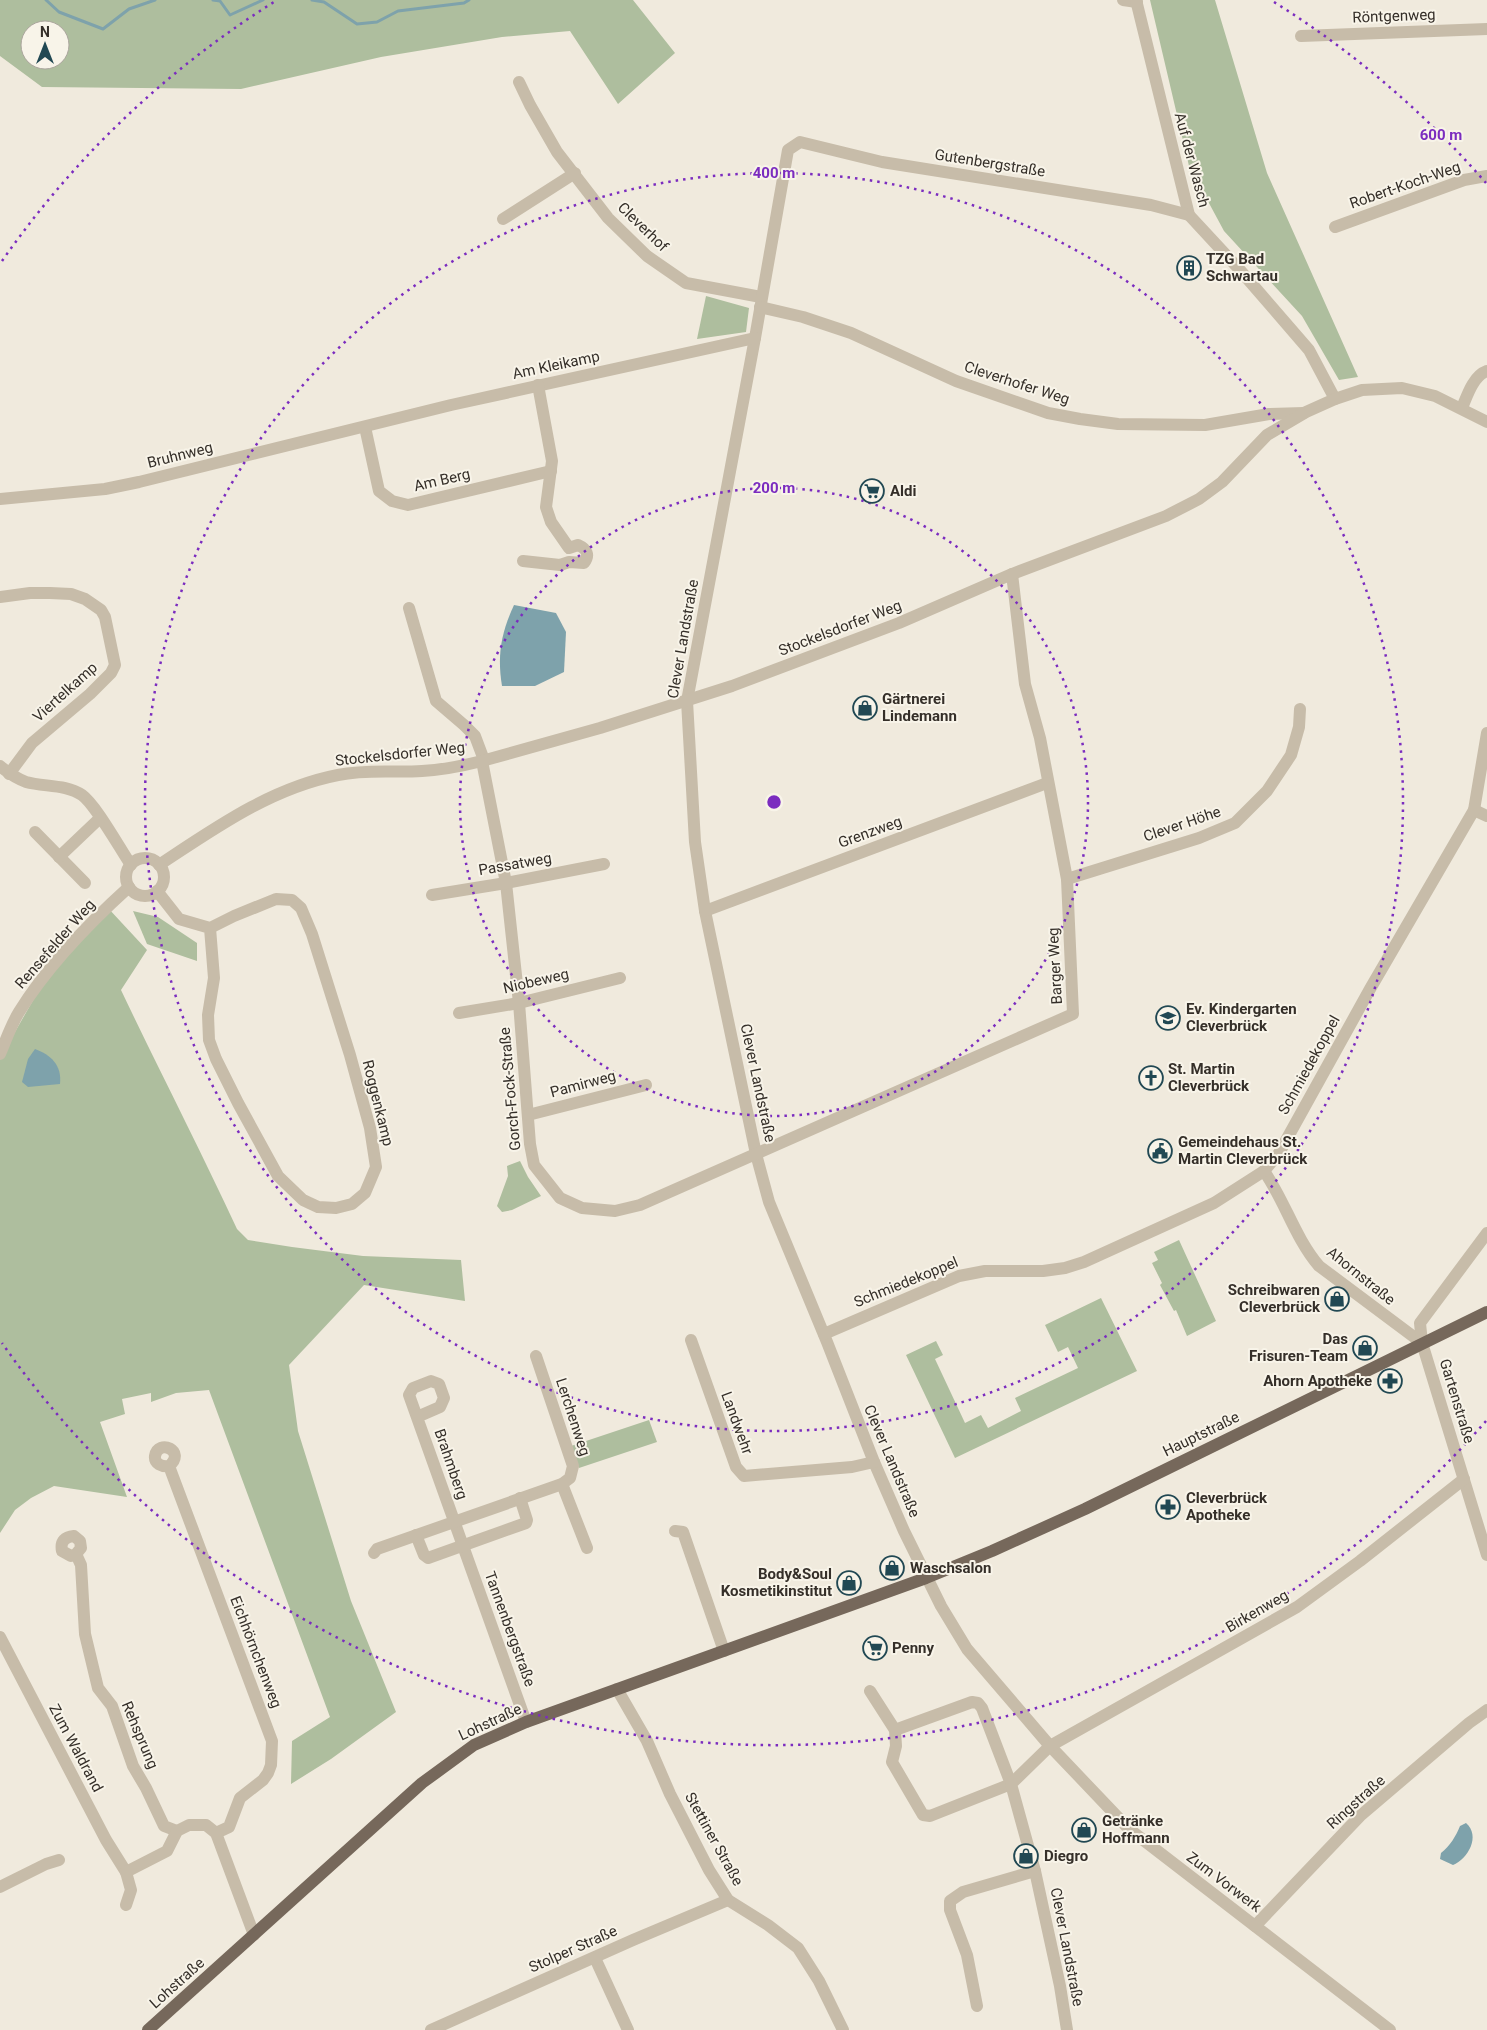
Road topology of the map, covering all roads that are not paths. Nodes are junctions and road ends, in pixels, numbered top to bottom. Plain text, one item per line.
1 (1123, 0) edge
2 (1136, 1) edge
3 (1487, 29) edge
4 (1301, 36) dead end
5 (520, 82) dead end
6 (575, 173) junction
7 (1487, 176) edge
8 (1188, 216) junction
9 (503, 219) dead end
10 (1334, 227) dead end
11 (761, 302) junction
12 (755, 338) junction
13 (1487, 372) edge
14 (538, 385) junction
15 (1334, 399) junction
16 (1462, 408) junction
17 (1306, 412) junction
18 (1487, 422) edge
19 (365, 427) junction
20 (550, 471) junction
21 (0, 499) edge
22 (569, 548) junction
23 (524, 561) dead end
24 (569, 562) junction
25 (1012, 574) junction
26 (0, 597) edge
27 (409, 608) dead end
28 (687, 702) junction
29 (1300, 709) dead end
30 (1487, 733) edge
31 (483, 760) junction
32 (4, 770) edge
33 (1047, 783) junction
34 (1474, 810) junction
35 (1487, 816) edge
36 (100, 818) junction
37 (35, 832) dead end
38 (59, 856) junction
39 (604, 864) dead end
40 (131, 865) junction
41 (159, 865) junction
42 (1067, 879) junction
43 (85, 883) dead end
44 (506, 883) junction
45 (130, 887) junction
46 (157, 891) junction
47 (432, 894) dead end
48 (705, 911) junction
49 (210, 928) junction
50 (620, 978) dead end
51 (520, 1003) junction
52 (459, 1013) dead end
53 (0, 1054) edge
54 (646, 1085) dead end
55 (528, 1115) junction
56 (756, 1154) junction
57 (1264, 1171) junction
58 (1487, 1233) edge
59 (1487, 1312) edge
60 (824, 1334) junction
61 (691, 1340) dead end
62 (1422, 1343) junction
63 (536, 1356) dead end
64 (418, 1417) dead end
65 (874, 1462) junction
66 (169, 1466) dead end
67 (1464, 1479) junction
68 (562, 1484) junction
69 (520, 1498) junction
70 (454, 1522) junction
71 (675, 1531) dead end
72 (416, 1535) junction
73 (463, 1546) junction
74 (586, 1548) dead end
75 (374, 1553) dead end
76 (76, 1554) dead end
77 (1487, 1556) edge
78 (926, 1578) junction
79 (0, 1637) edge
80 (724, 1650) junction
81 (617, 1689) junction
82 (870, 1691) dead end
83 (1487, 1710) edge
84 (526, 1722) junction
85 (895, 1730) junction
86 (1050, 1746) junction
87 (1011, 1784) junction
88 (177, 1831) junction
89 (216, 1834) junction
90 (58, 1860) dead end
91 (1035, 1870) junction
92 (126, 1872) junction
93 (0, 1887) edge
94 (728, 1900) junction
95 (126, 1905) dead end
96 (1255, 1926) junction
97 (254, 1935) junction
98 (595, 1958) junction
99 (977, 2006) dead end
100 (148, 2030) edge
101 (431, 2030) edge
102 (628, 2030) edge
103 (843, 2030) edge
104 (1067, 2030) edge
105 (1390, 2030) edge

1 - 2 street
2 - 8 street, Auf der Wasch
3 - 4 street, Röntgenweg
5 - 6 street, Cleverhof
6 - 9 street
6 - 11 street, Cleverhof
7 - 10 street, Robert-Koch-Weg
8 - 11 street, Gutenbergstraße
8 - 15 street, Auf der Wasch
11 - 12 street, Clever Landstraße
11 - 17 street, Cleverhofer Weg
12 - 14 street, Am Kleikamp
12 - 28 street, Clever Landstraße
13 - 16 street
14 - 19 street, Am Kleikamp
14 - 20 street
15 - 16 street, Stockelsdorfer Weg
15 - 17 street, Stockelsdorfer Weg
16 - 18 street
17 - 25 street, Stockelsdorfer Weg
19 - 20 street, Am Berg
19 - 21 street, Bruhnweg
20 - 22 street
22 - 24 street
22 - 24 street
23 - 24 street
25 - 28 street, Stockelsdorfer Weg
25 - 33 street, Barger Weg
26 - 32 street, Viertelkamp
27 - 31 street, Gorch-Fock-Straße
28 - 31 street, Stockelsdorfer Weg
28 - 48 street, Clever Landstraße
29 - 42 street, Clever Höhe
30 - 34 street, Schmiedekoppel
31 - 41 street, Stockelsdorfer Weg
31 - 44 street, Gorch-Fock-Straße
32 - 36 street, Viertelkamp
33 - 42 street, Barger Weg
33 - 48 street, Grenzweg
34 - 35 street
34 - 57 street, Schmiedekoppel
36 - 38 street
36 - 40 street, Viertelkamp
37 - 38 street
38 - 43 street
39 - 44 street, Passatweg
40 - 41 street
40 - 45 street
41 - 46 street
42 - 56 street, Barger Weg
44 - 47 street, Passatweg
44 - 51 street, Gorch-Fock-Straße
45 - 46 street
45 - 53 street, Rensefelder Weg
46 - 49 street
48 - 56 street, Clever Landstraße
49 - 49 street, Roggenkamp
50 - 51 street, Niobeweg
51 - 52 street, Niobeweg
51 - 55 street, Gorch-Fock-Straße
54 - 55 street, Pamirweg
55 - 56 street, Gorch-Fock-Straße
56 - 60 street, Clever Landstraße
57 - 60 street, Schmiedekoppel
57 - 62 street, Ahornstraße
58 - 62 street, Gartenstraße
59 - 62 main road, Hauptstraße
60 - 65 street, Clever Landstraße
61 - 65 street, Landwehr
62 - 67 street, Gartenstraße
62 - 78 main road, Hauptstraße
63 - 68 street, Lerchenweg
64 - 70 street, Brahmberg
65 - 78 street, Clever Landstraße
66 - 89 street, Eichhörnchenweg
67 - 77 street, Gartenstraße
67 - 86 street, Birkenweg
68 - 69 street
68 - 74 street
69 - 70 street
69 - 73 street
70 - 72 street
70 - 73 street, Tannenbergstraße
71 - 80 street
72 - 73 street
72 - 75 street
73 - 84 street, Tannenbergstraße
76 - 88 street, Rehsprung
78 - 80 main road, Lohstraße
78 - 86 street, Clever Landstraße
79 - 92 street, Zum Waldrand
80 - 81 main road, Lohstraße
81 - 84 main road, Lohstraße
81 - 94 street, Stettiner Straße
82 - 85 street
83 - 96 street, Ringstraße
84 - 97 main road, Lohstraße
85 - 87 street, Clever Landstraße
85 - 87 street
86 - 87 street
86 - 96 street, Zum Vorwerk
87 - 91 street, Clever Landstraße
88 - 89 street
88 - 92 street
89 - 97 street
90 - 93 street
91 - 99 street, Clever Landstraße
91 - 104 street, Clever Landstraße
92 - 95 street, Zum Waldrand
94 - 98 street, Stolper Straße
94 - 103 street, Stettiner Straße
96 - 105 street, Zum Vorwerk
97 - 100 main road, Lohstraße
98 - 101 street, Stolper Straße
98 - 102 street

